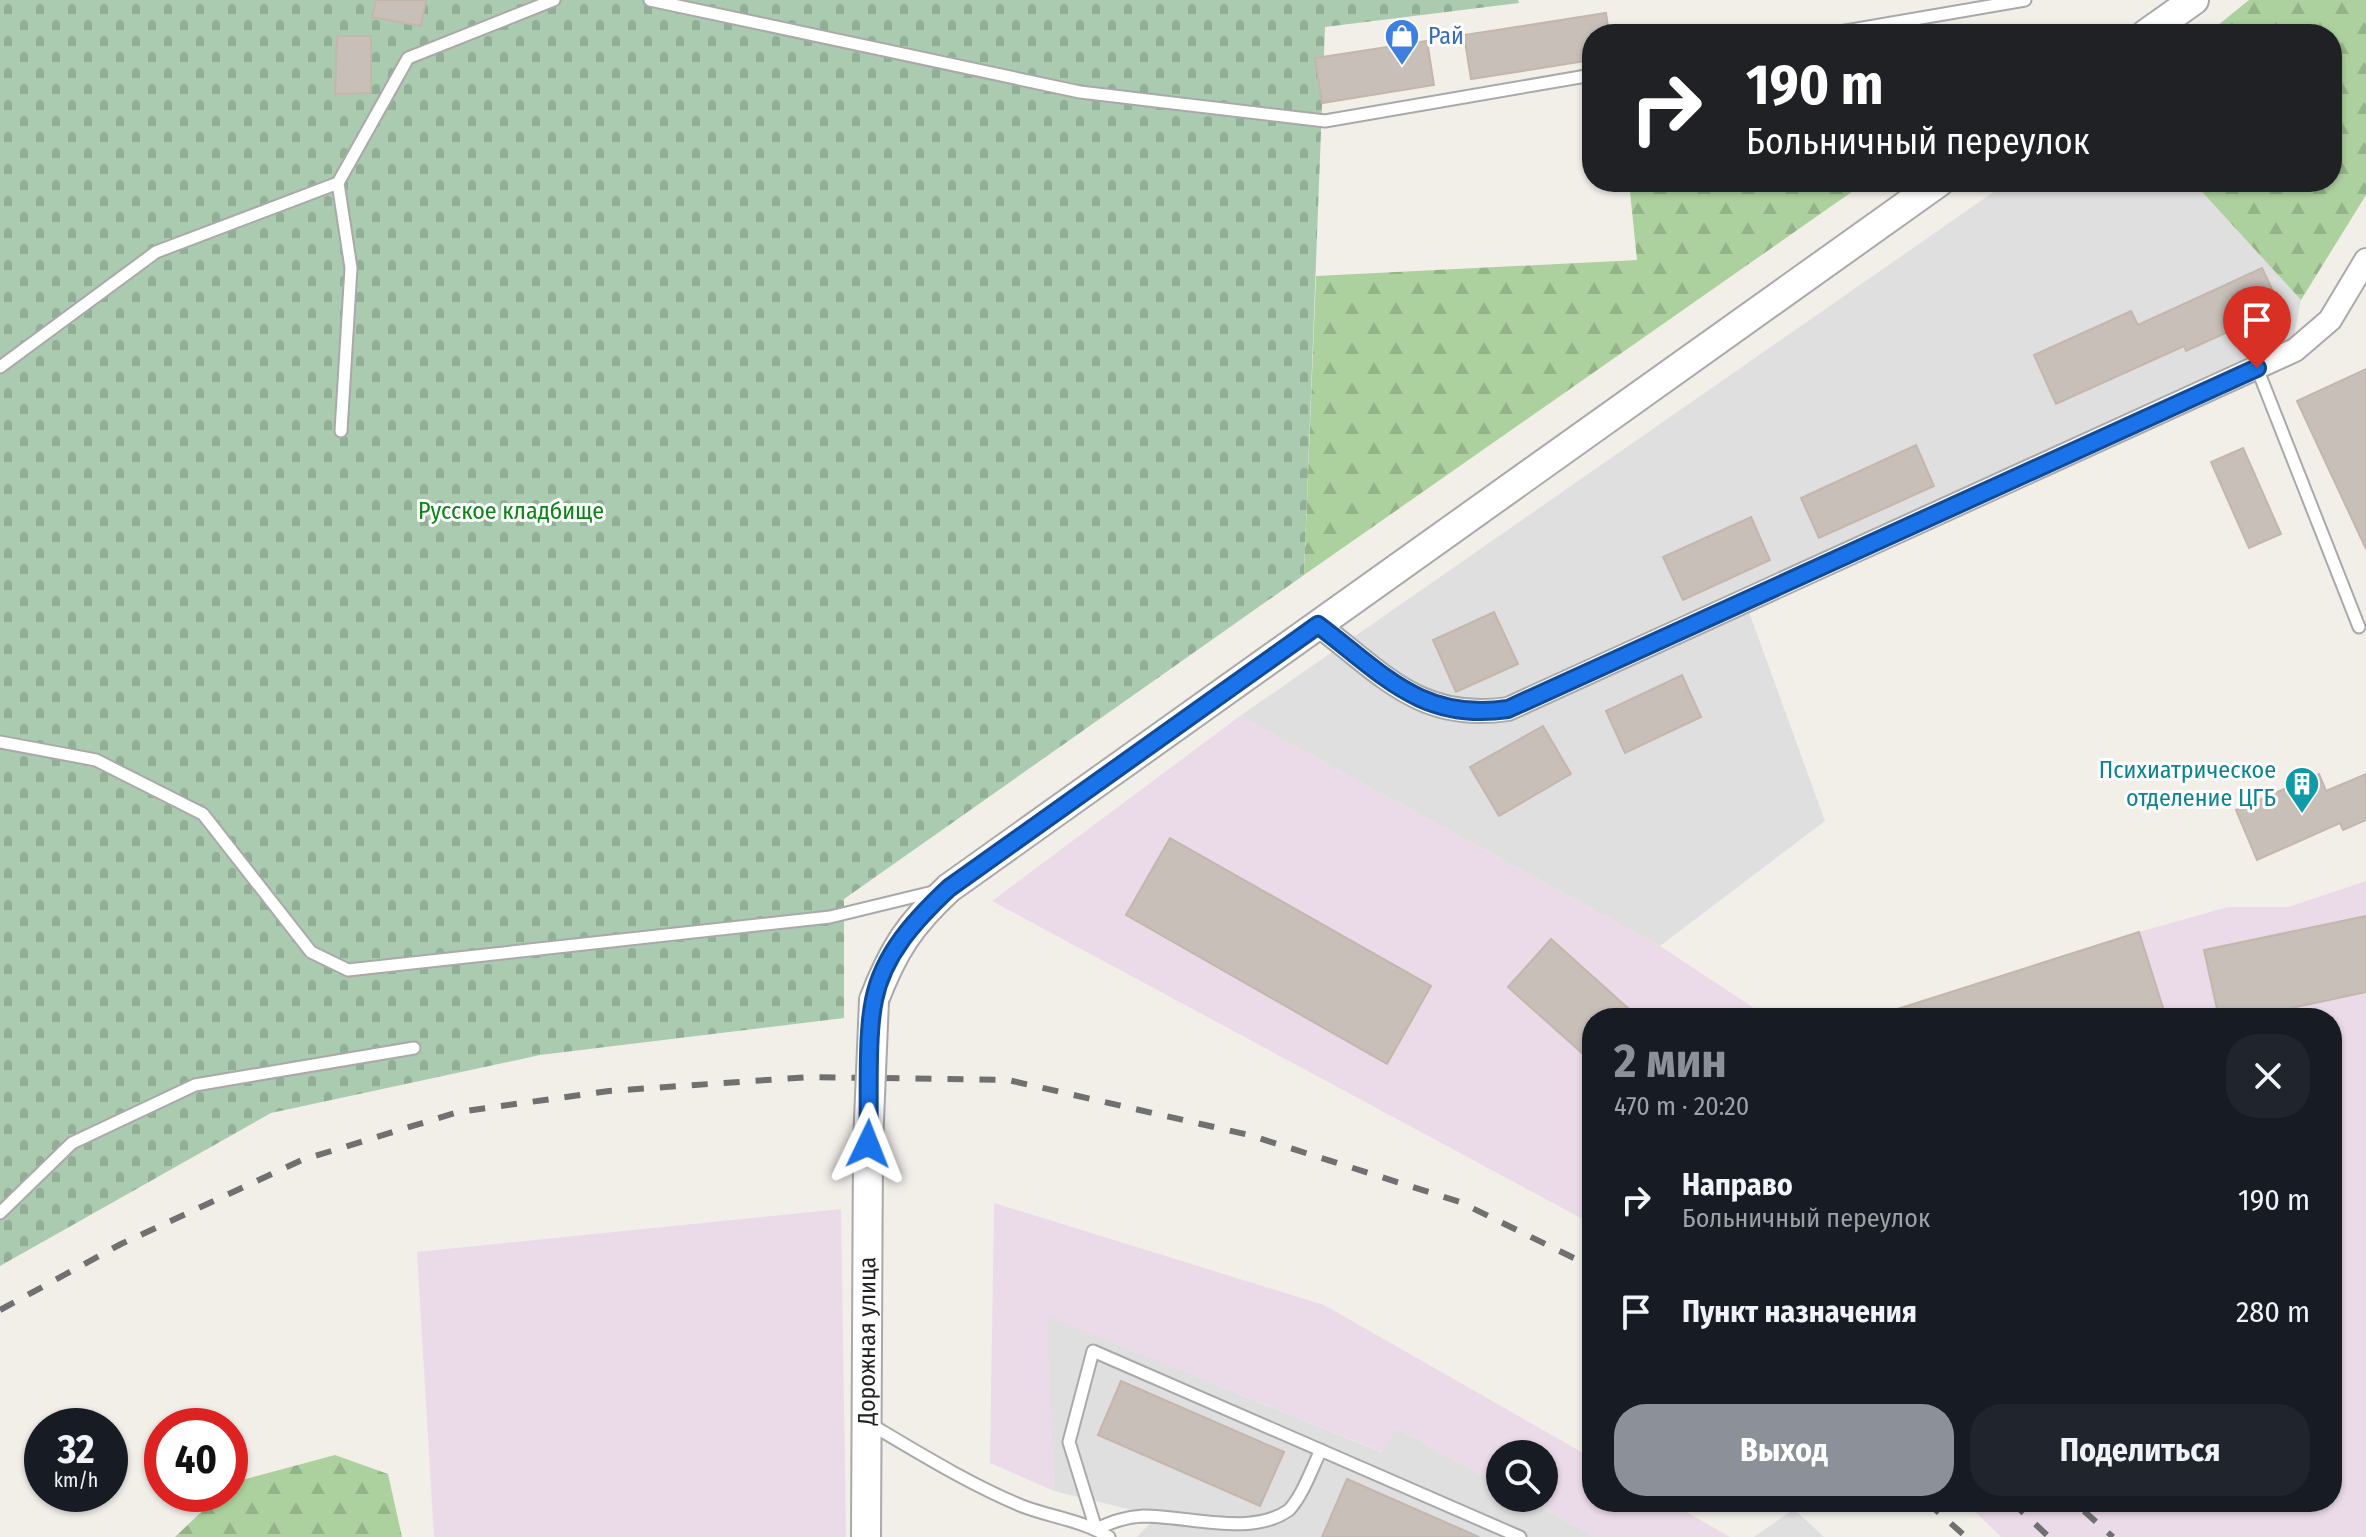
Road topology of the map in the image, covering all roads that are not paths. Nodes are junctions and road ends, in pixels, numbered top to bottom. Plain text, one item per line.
1 (554, 0) edge
2 (650, 0) edge
3 (2025, 0) edge
4 (2194, 0) edge
5 (1886, 24) edge
6 (2160, 24) edge
7 (1582, 77) edge
8 (338, 183) junction
9 (1925, 192) edge
10 (2366, 260) edge
11 (0, 367) edge
12 (2257, 368) junction
13 (341, 431) dead end
14 (1318, 625) junction
15 (2359, 627) dead end
16 (0, 742) edge
17 (949, 888) junction
18 (414, 1048) dead end
19 (0, 1213) edge
20 (869, 1424) junction
21 (1321, 1450) junction
22 (1096, 1529) junction
23 (866, 1537) edge
24 (1109, 1537) edge
25 (1520, 1537) edge

1 - 8 lane
2 - 7 lane
3 - 5 lane
4 - 6 street
8 - 11 lane
8 - 13 lane
9 - 14 street, Дорожная улица
10 - 12 street
12 - 14 street
12 - 15 lane
14 - 17 street, Дорожная улица
16 - 17 lane
17 - 20 street, Дорожная улица, bridge
18 - 19 lane
20 - 22 lane
20 - 23 street, Дорожная улица
21 - 22 lane
21 - 22 lane
21 - 25 lane
22 - 24 lane

